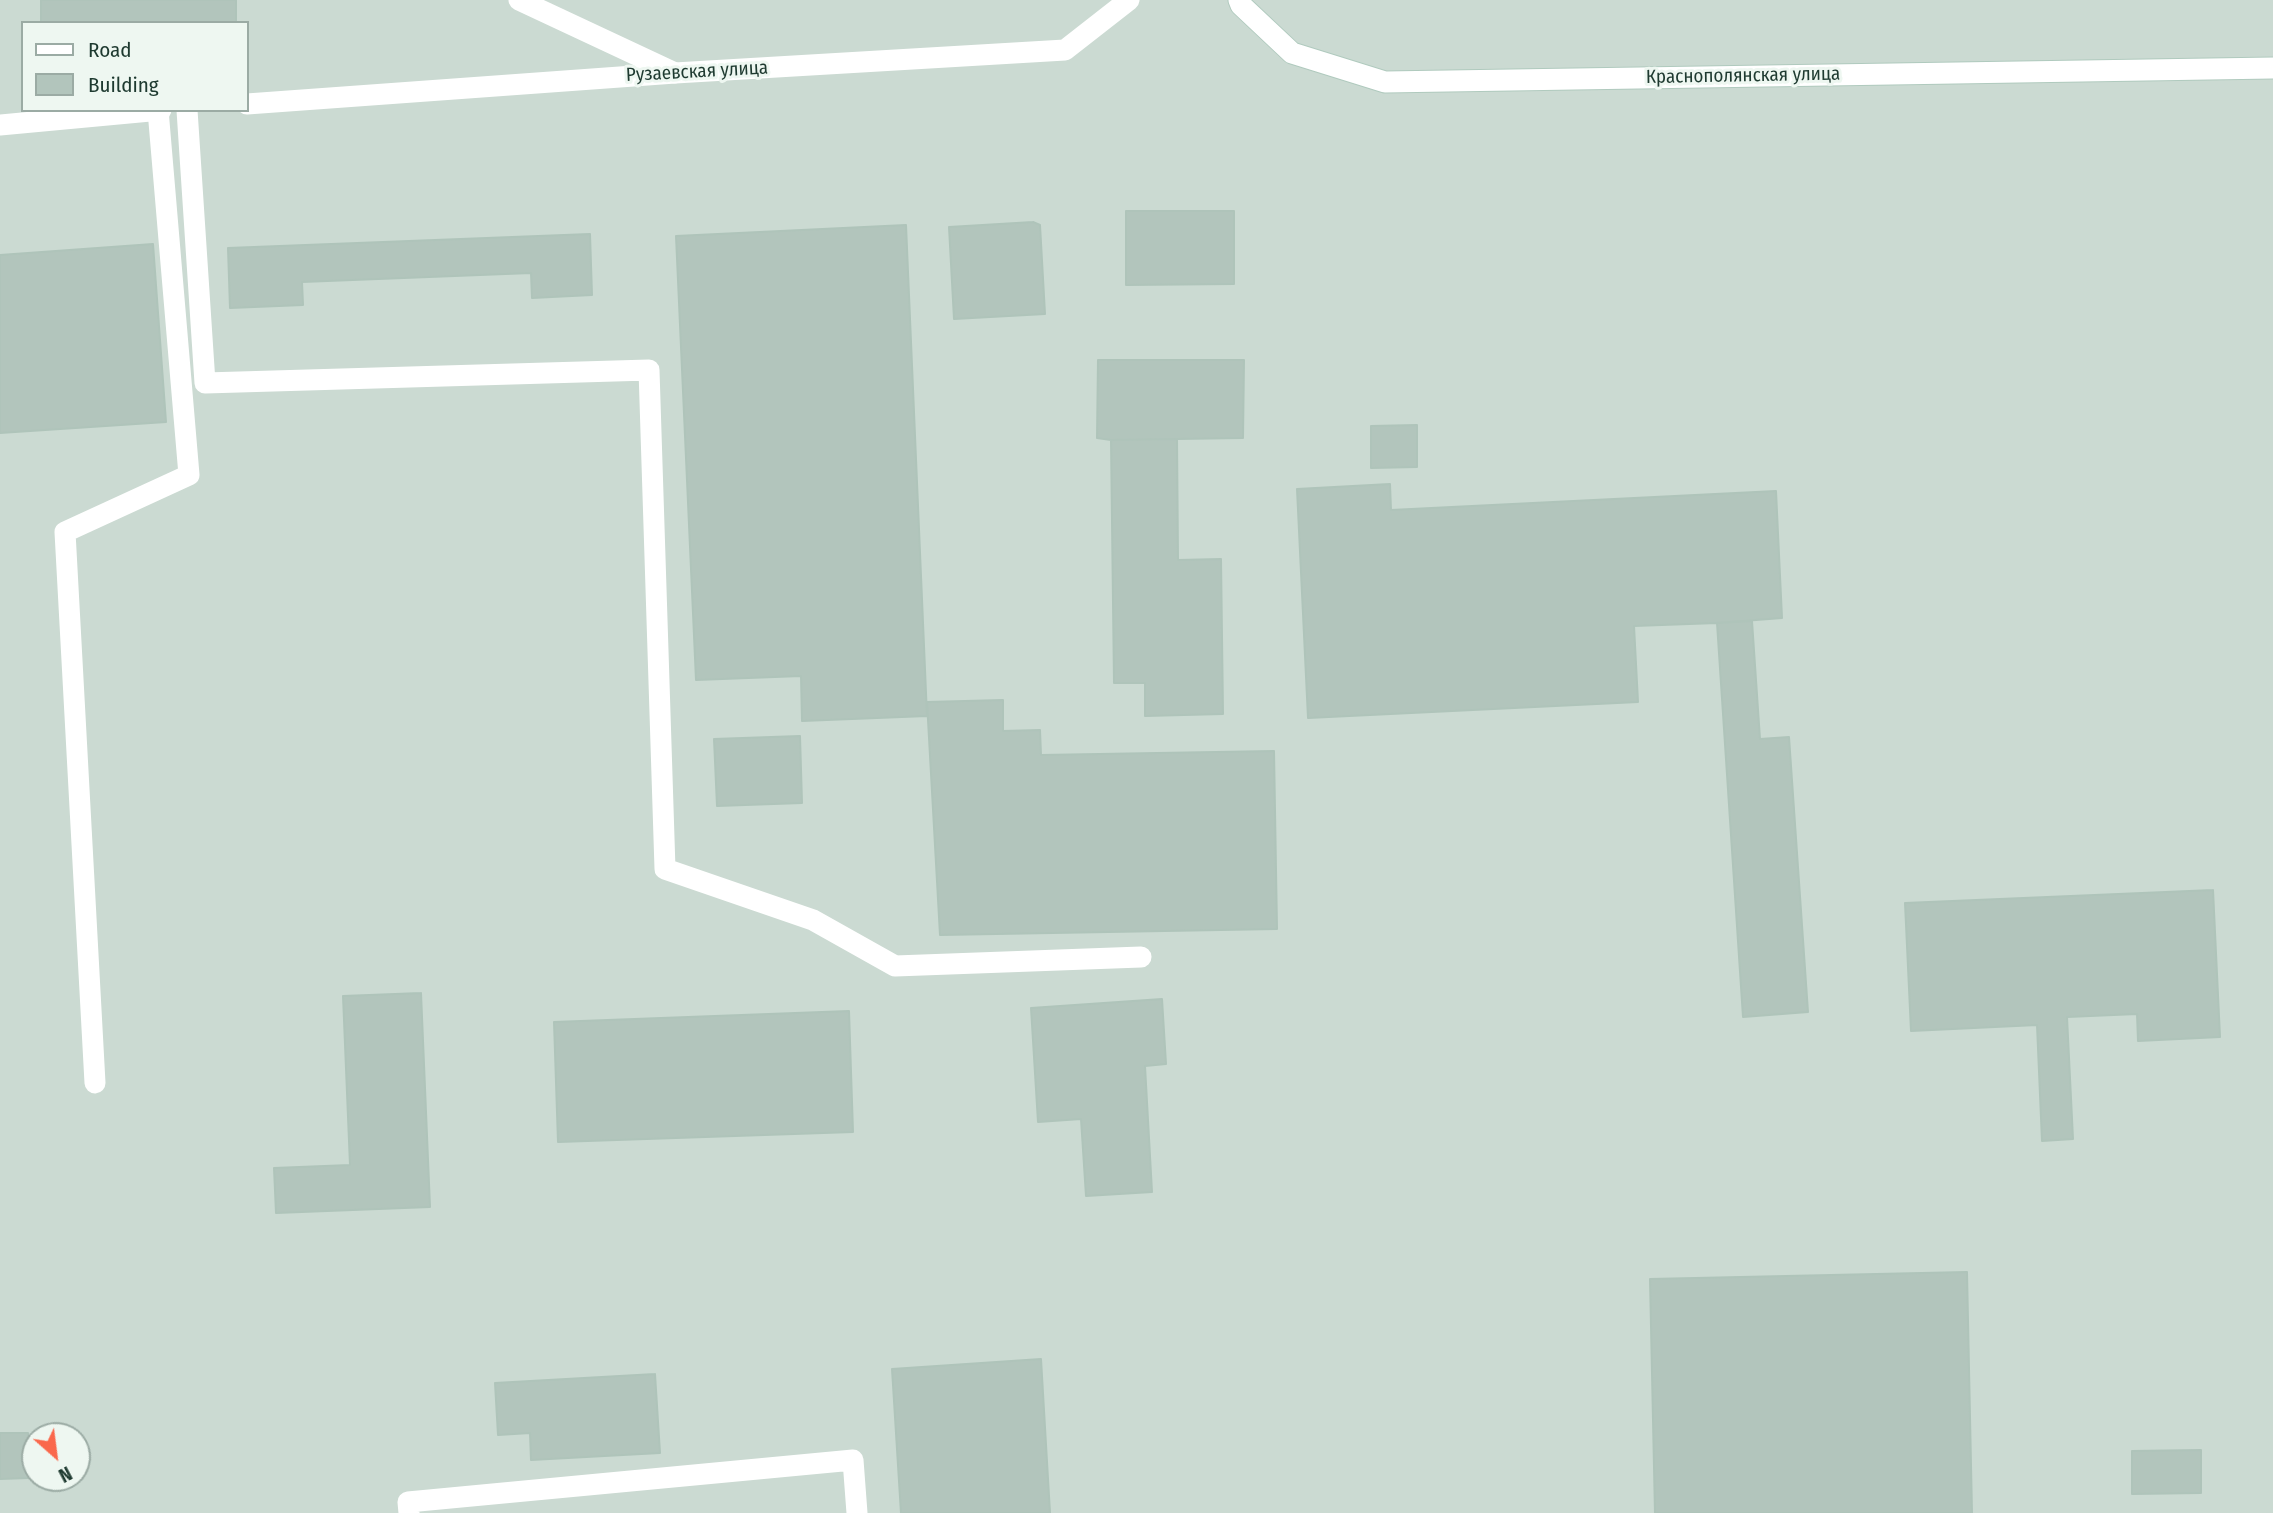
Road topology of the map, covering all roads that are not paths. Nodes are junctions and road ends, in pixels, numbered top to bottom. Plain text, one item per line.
1 (519, 0) edge
2 (1129, 0) edge
3 (1239, 0) edge
4 (2273, 68) edge
5 (675, 72) junction
6 (248, 104) edge
7 (138, 112) edge
8 (159, 112) edge
9 (187, 112) edge
10 (0, 125) edge
11 (1141, 957) dead end
12 (94, 1083) dead end
13 (409, 1513) edge
14 (857, 1513) edge

1 - 5 street
2 - 5 street, Рузаевская улица
3 - 4 street, Краснополянская улица
5 - 6 street, Рузаевская улица
7 - 10 street
8 - 12 street
9 - 11 street
13 - 14 street

